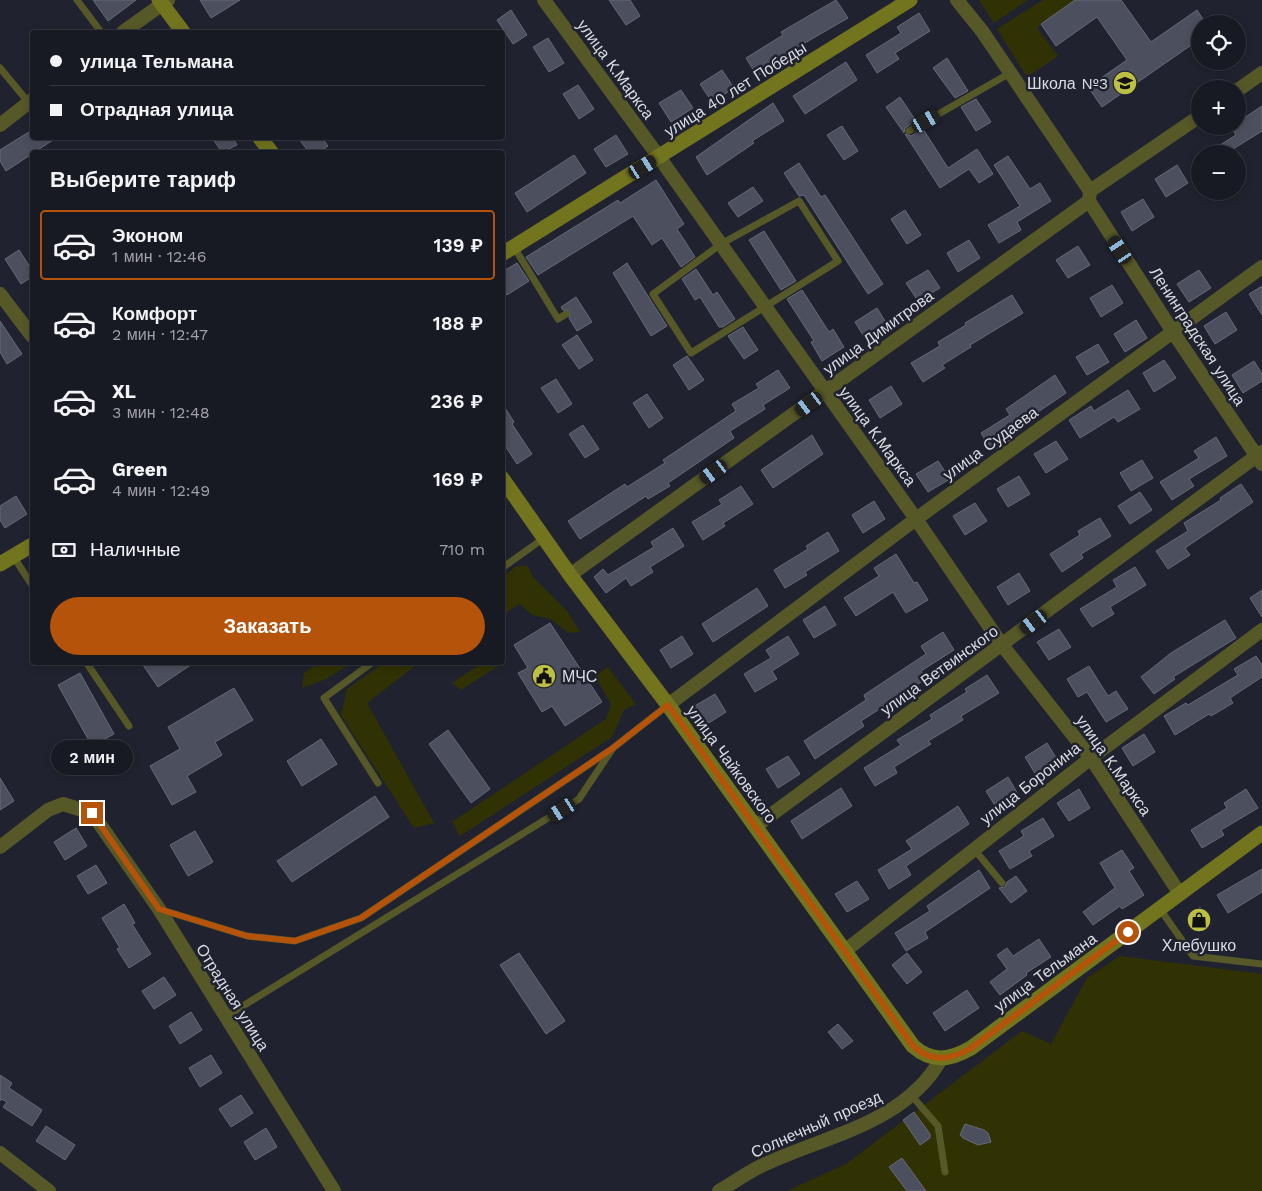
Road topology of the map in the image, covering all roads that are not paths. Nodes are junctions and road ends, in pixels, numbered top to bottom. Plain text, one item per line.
1 (77, 0) edge
2 (544, 0) edge
3 (910, 0) edge
4 (957, 0) edge
5 (163, 1) edge
6 (100, 30) edge
7 (127, 30) edge
8 (182, 30) edge
9 (0, 68) edge
10 (1010, 73) junction
11 (1262, 73) edge
12 (1246, 84) edge
13 (30, 101) edge
14 (30, 103) edge
15 (1191, 122) edge
16 (0, 125) edge
17 (909, 130) dead end
18 (262, 140) edge
19 (269, 150) edge
20 (659, 157) junction
21 (1089, 196) junction
22 (721, 244) junction
23 (508, 250) edge
24 (1262, 267) edge
25 (0, 294) edge
26 (764, 306) junction
27 (566, 314) dead end
28 (1173, 332) junction
29 (30, 333) edge
30 (825, 392) junction
31 (1260, 457) edge
32 (505, 482) edge
33 (916, 519) junction
34 (544, 538) junction
35 (30, 546) edge
36 (6, 560) edge
37 (505, 566) edge
38 (570, 575) junction
39 (30, 583) edge
40 (1262, 630) edge
41 (1002, 645) junction
42 (88, 665) edge
43 (369, 665) edge
44 (668, 705) junction
45 (129, 726) dead end
46 (613, 748) junction
47 (1091, 758) junction
48 (378, 783) dead end
49 (756, 826) junction
50 (1262, 833) edge
51 (0, 847) edge
52 (974, 849) junction
53 (1002, 883) dead end
54 (1180, 894) junction
55 (159, 909) junction
56 (1160, 909) junction
57 (846, 950) junction
58 (1262, 964) edge
59 (224, 1017) junction
60 (940, 1059) junction
61 (911, 1095) junction
62 (0, 1153) edge
63 (945, 1172) dead end
64 (49, 1191) edge
65 (334, 1191) edge
66 (720, 1191) edge

1 - 6 lane
2 - 20 street, улица К.Маркса
3 - 20 street, улица 40 лет Победы
4 - 10 street, Ленинградская улица
5 - 7 street
5 - 8 street
9 - 13 lane
10 - 17 lane
10 - 21 street, Ленинградская улица
11 - 12 street
14 - 16 street
15 - 21 street, улица Димитрова
18 - 19 street
20 - 22 street, улица К.Маркса
20 - 23 street, улица 40 лет Победы
21 - 28 street, Ленинградская улица
21 - 30 street, улица Димитрова
22 - 26 street, улица К.Маркса
22 - 26 lane
22 - 26 lane
23 - 27 lane
24 - 28 street, улица Судаева
25 - 29 street
26 - 30 street, улица К.Маркса
28 - 31 street, Ленинградская улица
28 - 33 street, улица Судаева
30 - 33 street, улица К.Маркса
30 - 38 street, улица Димитрова
31 - 41 street, улица Ветвинского
32 - 34 street, улица Чайковского
33 - 41 street, улица К.Маркса
33 - 44 street, улица Судаева
34 - 37 lane
34 - 38 street, улица Чайковского
35 - 36 street
36 - 39 lane
38 - 44 street, улица Чайковского
40 - 47 street, улица Боронина
41 - 47 street, улица К.Маркса
41 - 49 street, улица Ветвинского
42 - 45 lane
43 - 48 lane
44 - 46 lane
44 - 49 street, улица Чайковского
46 - 55 lane
46 - 59 lane
47 - 52 street, улица Боронина
47 - 54 street, улица К.Маркса
49 - 57 street, улица Чайковского
50 - 54 street, улица Тельмана
51 - 55 street, Отрадная улица
52 - 53 lane
52 - 57 street, улица Боронина
54 - 56 street, улица Тельмана
55 - 59 street, Отрадная улица
56 - 58 lane
56 - 60 street, улица Тельмана
57 - 60 street, улица Чайковского
59 - 65 street, Отрадная улица
60 - 61 street, Солнечный проезд
61 - 63 lane
61 - 66 street, Солнечный проезд
62 - 64 street

